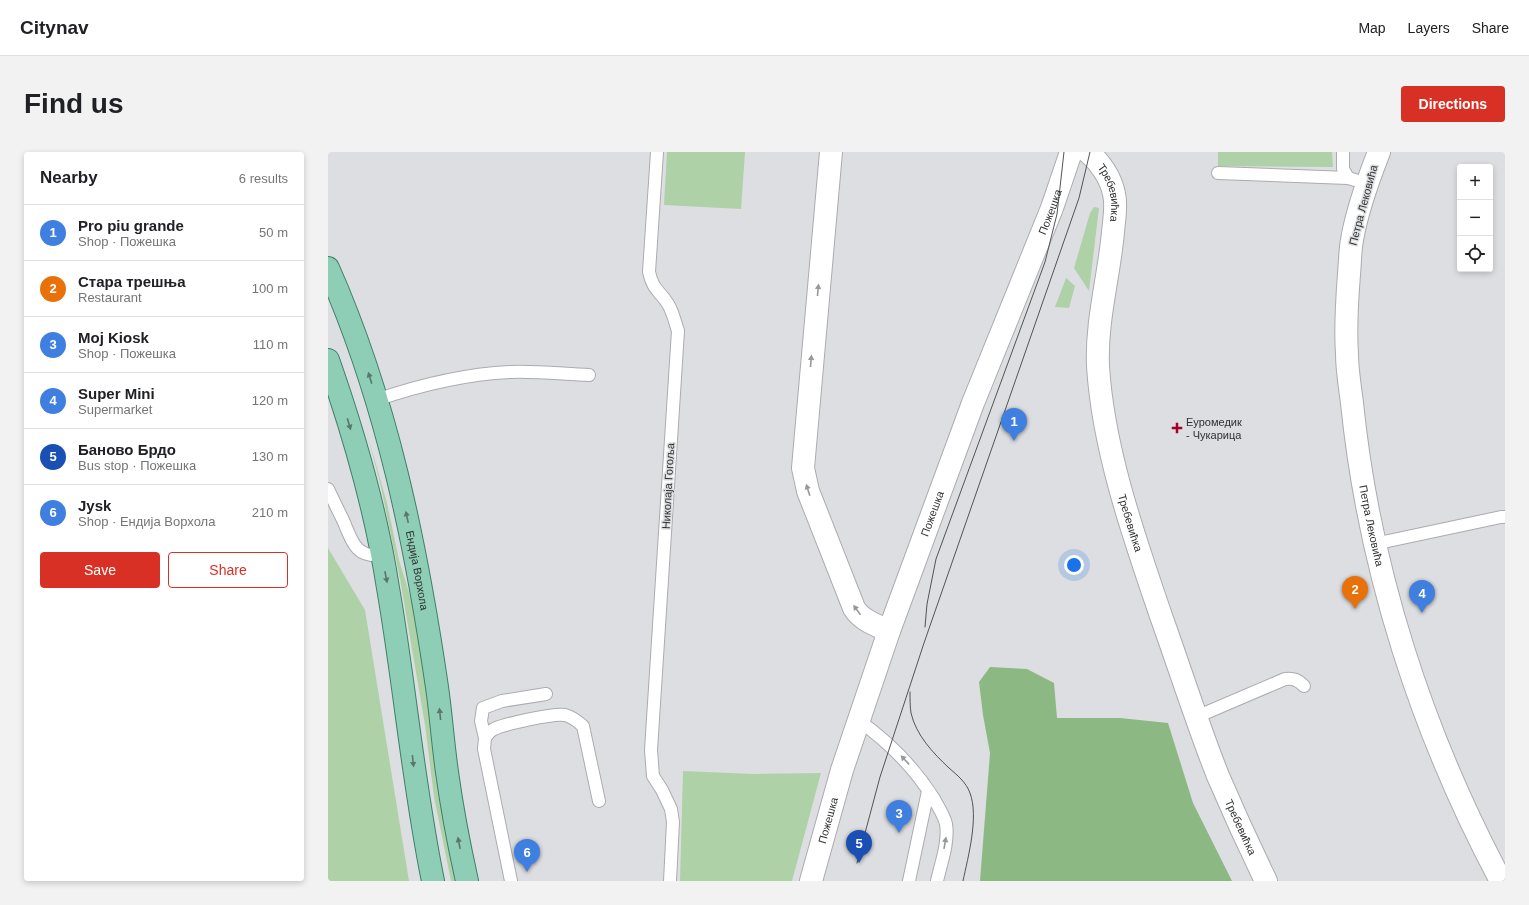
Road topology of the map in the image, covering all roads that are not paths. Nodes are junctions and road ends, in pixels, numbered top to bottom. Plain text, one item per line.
1 (657, 152) edge
2 (831, 152) edge
3 (1071, 152) edge
4 (1088, 152) edge
5 (1343, 152) edge
6 (1378, 152) edge
7 (1218, 173) dead end
8 (1358, 180) junction
9 (328, 268) edge
10 (328, 360) edge
11 (589, 375) dead end
12 (376, 400) junction
13 (328, 489) edge
14 (1505, 517) edge
15 (1374, 544) junction
16 (382, 555) junction
17 (888, 631) junction
18 (1304, 686) dead end
19 (546, 694) dead end
20 (1196, 717) junction
21 (858, 720) junction
22 (485, 738) junction
23 (928, 791) junction
24 (599, 801) dead end
25 (433, 881) edge
26 (468, 881) edge
27 (511, 881) edge
28 (670, 881) edge
29 (811, 881) edge
30 (909, 881) edge
31 (937, 881) edge
32 (1266, 881) edge
33 (1501, 881) edge

1 - 28 lane, Николаја Гогоља
17 -> 2 street
3 - 17 street, Пожешка
4 - 20 street, Требевићка
5 - 8 lane
6 - 8 street, Петра Лековића
7 - 8 lane
8 - 15 street, Петра Лековића
12 -> 9 main road, Ендија Ворхола
10 -> 16 main road
11 - 12 lane
26 -> 12 main road, Ендија Ворхола
13 - 16 lane
14 - 15 lane
15 - 33 street, Петра Лековића
16 -> 25 main road
17 - 21 street, Пожешка
18 - 20 lane
19 - 22 lane
20 - 32 street, Требевићка
23 -> 21 lane
21 - 29 street, Пожешка
22 - 24 lane
22 - 27 lane
23 - 30 lane
31 -> 23 lane

